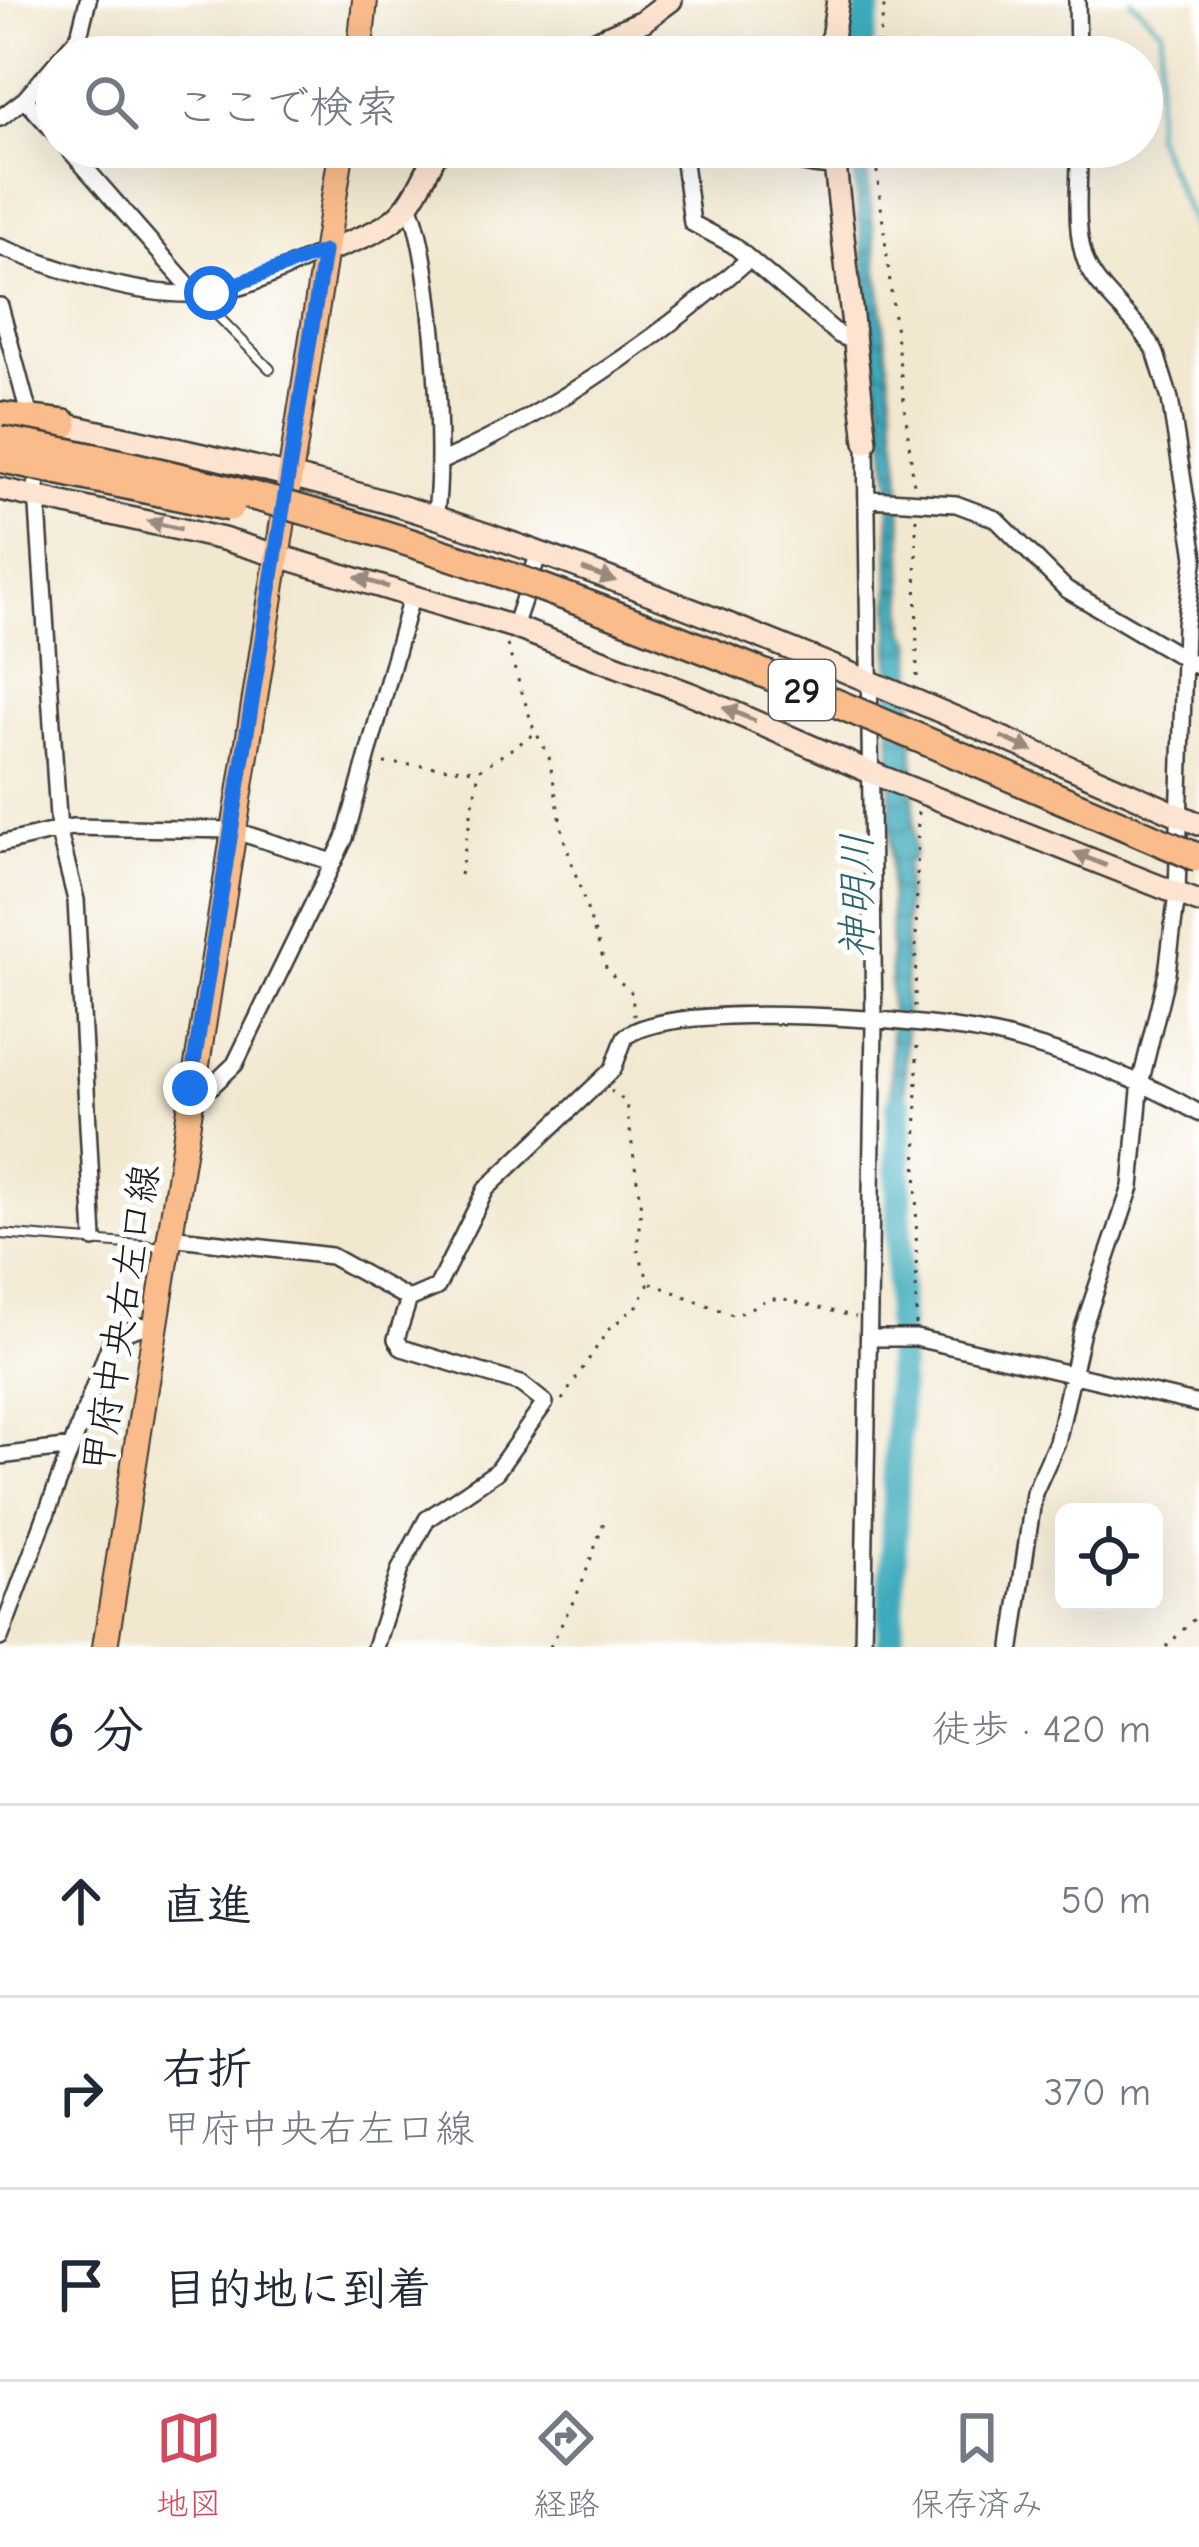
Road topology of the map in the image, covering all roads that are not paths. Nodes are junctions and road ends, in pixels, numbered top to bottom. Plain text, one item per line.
1 (88, 0) edge
2 (365, 0) edge
3 (671, 0) edge
4 (838, 0) edge
5 (1077, 0) edge
6 (79, 36) edge
7 (361, 36) edge
8 (610, 36) edge
9 (833, 36) edge
10 (1078, 36) edge
11 (36, 87) edge
12 (26, 99) junction
13 (36, 111) edge
14 (0, 118) edge
15 (86, 168) edge
16 (338, 168) edge
17 (429, 168) edge
18 (685, 168) edge
19 (835, 168) edge
20 (1080, 168) edge
21 (410, 207) junction
22 (0, 247) edge
23 (324, 252) junction
24 (747, 261) junction
25 (195, 293) junction
26 (0, 306) edge
27 (855, 342) junction
28 (270, 369) dead end
29 (0, 413) edge
30 (31, 419) junction
31 (64, 424) joint
32 (0, 440) edge
33 (866, 442) joint
34 (0, 458) edge
35 (442, 461) junction
36 (287, 478) junction
37 (0, 489) edge
38 (38, 497) junction
39 (874, 499) junction
40 (435, 518) junction
41 (400, 537) junction
42 (538, 553) junction
43 (277, 556) junction
44 (412, 595) junction
45 (514, 627) junction
46 (1184, 656) junction
47 (1199, 667) edge
48 (876, 684) junction
49 (878, 776) junction
50 (1191, 821) edge
51 (232, 830) junction
52 (59, 833) junction
53 (0, 844) edge
54 (1199, 858) edge
55 (333, 862) junction
56 (1177, 893) junction
57 (1199, 902) edge
58 (878, 1024) junction
59 (1141, 1080) junction
60 (190, 1088) junction
61 (1199, 1113) edge
62 (0, 1234) edge
63 (94, 1239) junction
64 (169, 1242) junction
65 (409, 1298) junction
66 (156, 1322) junction
67 (873, 1332) junction
68 (1072, 1376) junction
69 (1199, 1404) edge
70 (72, 1448) junction
71 (0, 1456) edge
72 (0, 1639) edge
73 (105, 1647) edge
74 (375, 1647) edge
75 (863, 1647) edge
76 (1012, 1647) edge

1 - 6 street
2 - 7 main road
3 - 8 street
4 - 9 street
5 - 10 street
11 - 12 street
12 - 13 street
12 - 14 street
15 - 25 street
16 - 23 main road, 甲府中央右左口線
17 - 21 street
18 - 24 street
19 - 27 street
20 - 46 street
21 - 23 street
21 - 35 street
22 - 25 street
23 - 25 street
23 - 36 main road, 甲府中央右左口線
24 - 27 street
24 - 35 street
25 - 28 lane
26 - 30 street
27 - 33 street
29 - 30 highway
30 - 31 highway
30 - 38 street
31 - 36 street
32 - 41 highway, 29, bridge
33 - 39 street
34 - 41 highway, 29, bridge
35 - 40 street
36 - 40 street
36 - 43 main road, 甲府中央右左口線
37 - 38 street
43 -> 38 street
38 - 52 street
39 - 46 street
39 - 48 street
40 - 42 street
41 - 54 highway, 29, bridge
42 - 45 street
42 -> 48 street
44 -> 43 street
43 - 51 main road, 甲府中央右左口線
44 - 45 street
44 - 55 street
49 -> 45 street
46 - 47 street
46 - 50 street
48 - 49 street
48 -> 50 street
56 -> 49 street
49 - 58 street
50 - 56 street
51 - 52 street
51 - 55 street
51 - 60 main road, 甲府中央右左口線
52 - 53 street
52 - 63 street
55 - 60 street
56 - 57 street
56 - 59 street
58 - 59 street
58 - 65 street
58 - 67 street
59 - 61 street
59 - 68 street
60 - 64 main road, 甲府中央右左口線
62 - 63 lane
63 - 64 lane
64 - 65 street
64 - 66 main road, 甲府中央右左口線
65 - 74 street
66 - 70 street
66 - 73 main road, 甲府中央右左口線
67 - 68 street
67 - 75 street
68 - 69 street
68 - 76 street
70 - 71 street
70 - 72 street

